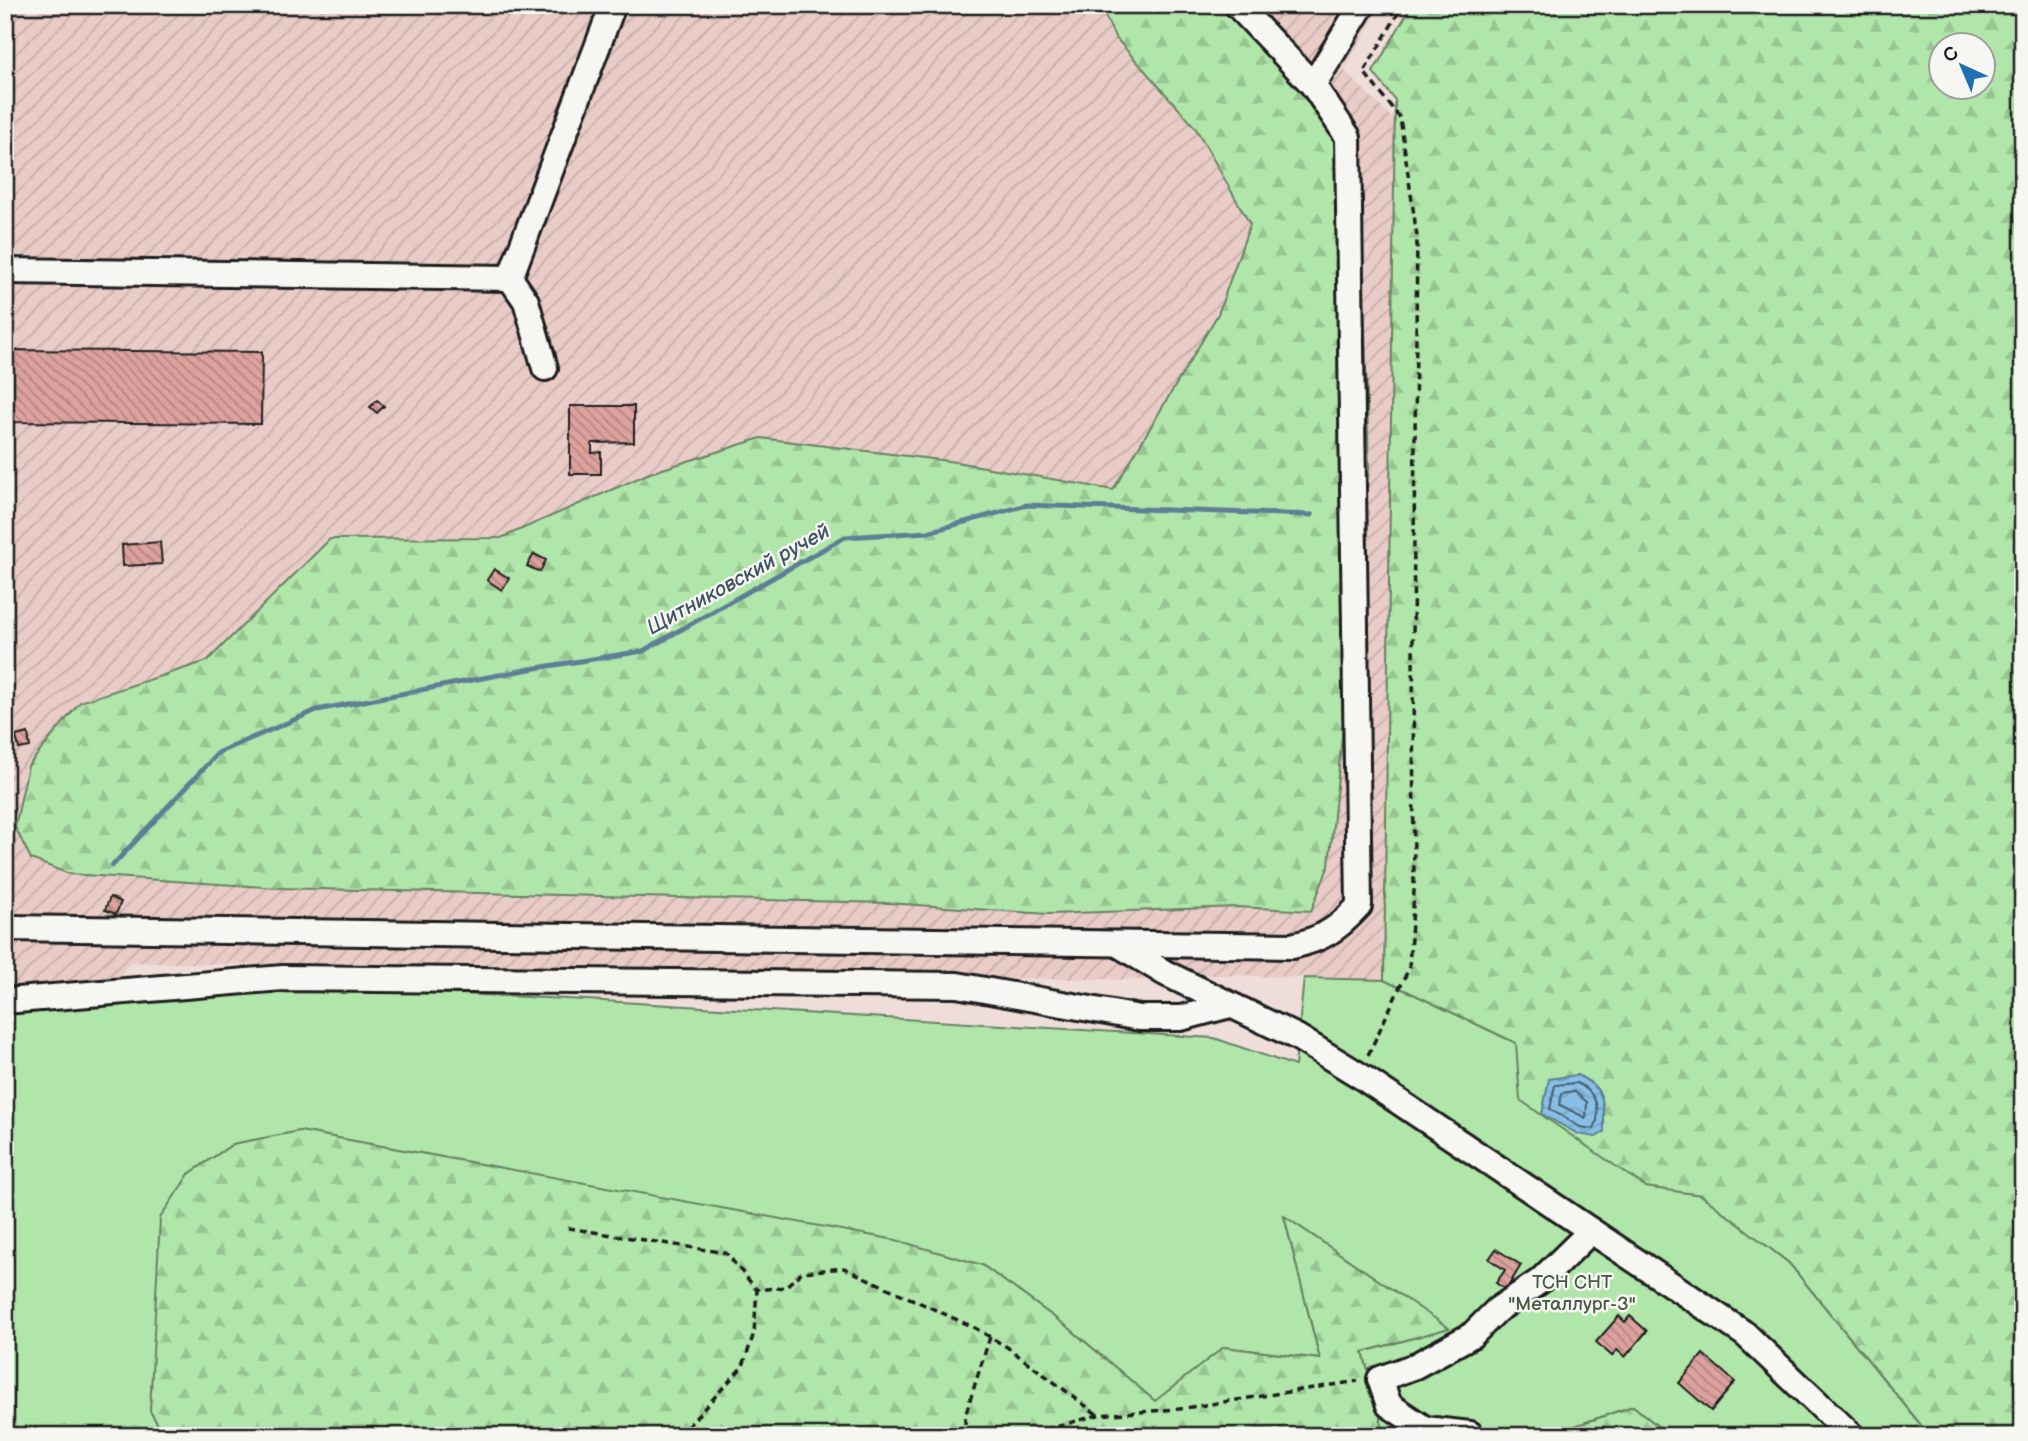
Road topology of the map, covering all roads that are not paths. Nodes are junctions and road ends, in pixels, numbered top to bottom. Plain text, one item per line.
1 (613, 5) edge
2 (1237, 5) edge
3 (1362, 5) edge
4 (1313, 85) junction
5 (5, 271) edge
6 (510, 278) junction
7 (545, 368) dead end
8 (5, 928) edge
9 (1121, 946) junction
10 (5, 1001) edge
11 (1230, 1005) junction
12 (1591, 1231) junction
13 (1470, 1434) dead end
14 (1852, 1436) edge

1 - 6 street
2 - 4 street
3 - 4 street
4 - 9 street
5 - 6 street
6 - 7 street
8 - 9 street
9 - 11 street
10 - 11 street
11 - 12 street
12 - 13 street
12 - 14 street

